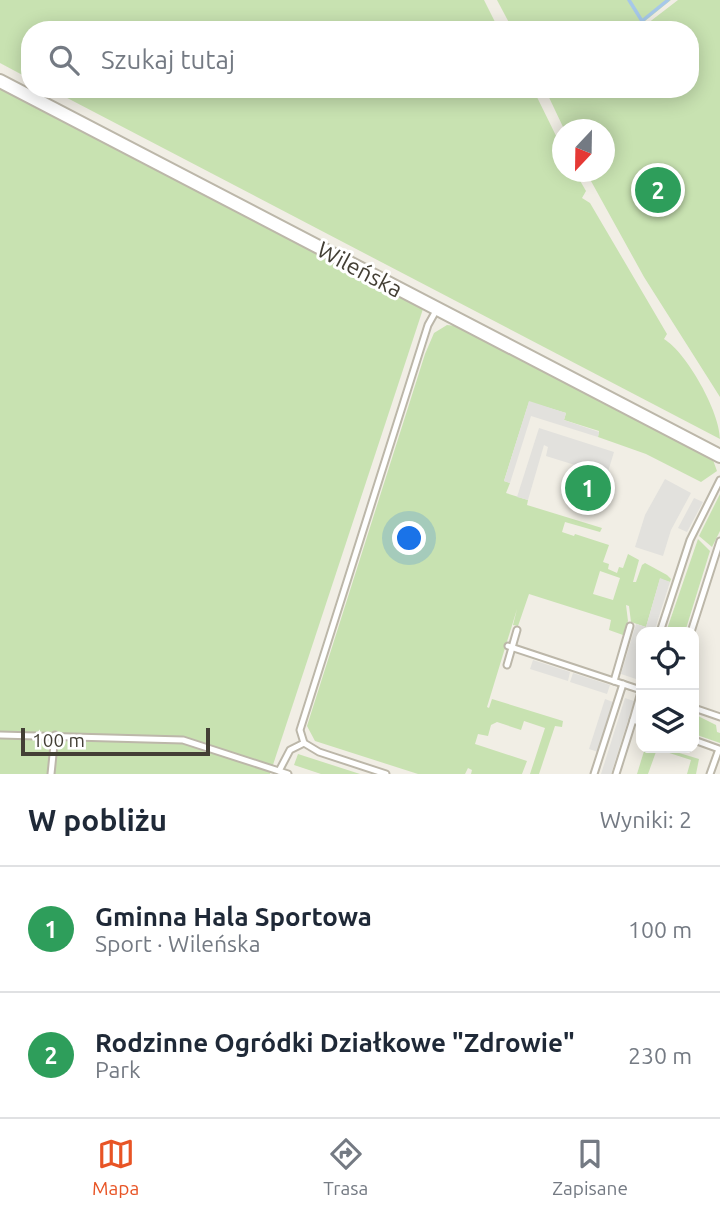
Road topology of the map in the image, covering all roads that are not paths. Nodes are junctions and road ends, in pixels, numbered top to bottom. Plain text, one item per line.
1 (0, 82) edge
2 (21, 93) edge
3 (31, 98) edge
4 (437, 309) junction
5 (720, 456) edge
6 (720, 480) edge
7 (720, 541) edge
8 (631, 626) dead end
9 (662, 627) edge
10 (693, 627) edge
11 (517, 630) dead end
12 (510, 647) junction
13 (507, 665) dead end
14 (614, 681) junction
15 (623, 684) junction
16 (638, 690) edge
17 (636, 709) edge
18 (699, 710) edge
19 (718, 716) edge
20 (633, 720) junction
21 (636, 721) edge
22 (720, 724) edge
23 (0, 735) edge
24 (55, 736) junction
25 (699, 742) edge
26 (304, 743) junction
27 (719, 749) edge
28 (279, 771) junction
29 (51, 774) edge
30 (288, 774) edge
31 (386, 774) edge
32 (594, 774) edge
33 (616, 774) edge
34 (710, 774) edge

1 - 2 street, Wileńska
3 - 4 street, Wileńska
4 - 5 street, Wileńska
4 - 26 lane
6 - 9 lane
7 - 10 lane
8 - 14 lane
11 - 12 lane
12 - 13 lane
12 - 14 lane
14 - 15 lane
15 - 16 lane
15 - 32 lane
17 - 20 lane
18 - 19 lane
19 - 22 lane
20 - 21 lane
20 - 33 lane
23 - 24 lane
24 - 28 lane
24 - 29 lane
25 - 27 lane
26 - 28 lane
26 - 31 lane
27 - 34 lane
28 - 30 lane

